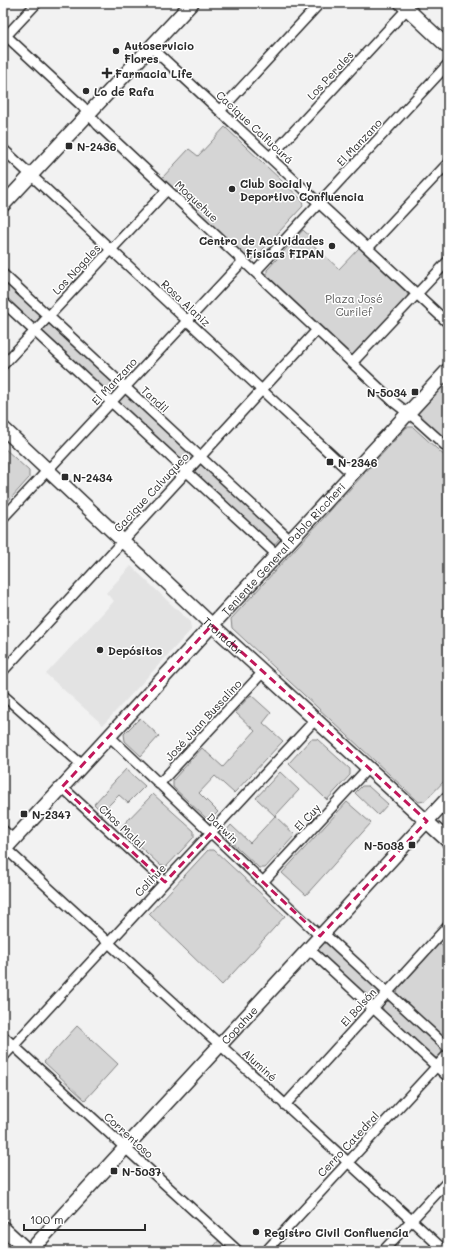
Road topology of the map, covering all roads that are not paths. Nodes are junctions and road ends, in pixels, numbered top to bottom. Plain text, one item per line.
1 (37, 3) edge
2 (192, 3) edge
3 (320, 3) edge
4 (404, 6) edge
5 (4, 35) edge
6 (448, 46) edge
7 (151, 47) junction
8 (448, 64) edge
9 (220, 111) junction
10 (88, 114) junction
11 (3, 150) edge
12 (270, 157) junction
13 (448, 163) edge
14 (31, 175) junction
15 (167, 190) junction
16 (319, 203) junction
17 (3, 205) edge
18 (368, 248) junction
19 (111, 249) junction
20 (243, 261) junction
21 (448, 261) edge
22 (255, 272) junction
23 (3, 274) edge
24 (417, 294) junction
25 (3, 302) edge
26 (48, 316) junction
27 (187, 320) junction
28 (448, 323) edge
29 (317, 330) junction
30 (35, 331) junction
31 (352, 363) junction
32 (3, 365) edge
33 (448, 370) edge
34 (125, 387) junction
35 (262, 389) junction
36 (111, 402) junction
37 (408, 413) junction
38 (3, 428) edge
39 (448, 448) edge
40 (200, 456) junction
41 (48, 470) junction
42 (186, 471) junction
43 (352, 474) junction
44 (3, 518) edge
45 (122, 540) junction
46 (290, 540) junction
47 (277, 555) junction
48 (212, 625) junction
49 (3, 671) edge
50 (263, 672) junction
51 (3, 695) edge
52 (316, 720) junction
53 (109, 736) junction
54 (82, 765) junction
55 (368, 768) junction
56 (159, 784) junction
57 (62, 787) junction
58 (448, 798) edge
59 (427, 821) junction
60 (3, 830) edge
61 (211, 833) junction
62 (448, 841) edge
63 (7, 846) edge
64 (165, 882) junction
65 (263, 882) junction
66 (448, 926) edge
67 (322, 935) junction
68 (109, 943) junction
69 (309, 949) junction
70 (388, 992) junction
71 (373, 1008) junction
72 (3, 1036) edge
73 (220, 1045) junction
74 (14, 1046) junction
75 (448, 1048) edge
76 (448, 1054) edge
77 (3, 1057) edge
78 (436, 1067) junction
79 (448, 1077) edge
80 (285, 1105) junction
81 (125, 1148) junction
82 (348, 1162) junction
83 (448, 1181) edge
84 (412, 1220) junction
85 (3, 1228) edge
86 (29, 1251) edge
87 (238, 1251) edge
88 (266, 1251) edge
89 (384, 1251) edge
90 (445, 1251) edge

1 - 5 street
2 - 7 street
3 - 9 street
4 - 6 street
4 - 12 street, Los Perales
5 - 10 street, Moquehue
7 - 9 street, Cacique Calfucurá
7 - 10 street
8 - 16 street, El Manzano
9 - 12 street, Cacique Calfucurá
10 - 14 street
10 - 15 street, Moquehue
11 - 14 street, Rosa Alaniz
12 - 16 street, Cacique Calfucurá
13 - 18 street
14 - 17 street
14 - 19 street, Rosa Alaniz
15 - 19 street, Los Nogales
15 - 20 street, Moquehue
16 - 18 street, Cacique Calfucurá
16 - 22 street, El Manzano
18 - 24 street, Cacique Calfucurá
19 - 26 street, Los Nogales
19 - 27 street, Rosa Alaniz
20 - 22 street, Moquehue
20 - 27 street, El Manzano
21 - 24 street
22 - 29 street, Moquehue
23 - 26 street, Tandil
24 - 28 street, Cacique Calfucurá
24 - 31 street
25 - 30 street
26 - 30 street, Los Nogales
26 - 34 street, Tandil
27 - 34 street, El Manzano
27 - 35 street, Rosa Alaniz
29 - 31 street, Moquehue
29 - 35 street, Cacique Calvuqueo
30 - 32 street, Los Nogales
30 - 36 street
31 - 37 street, Moquehue
33 - 37 street, Teniente General Pablo Riccheri
34 - 36 street, El Manzano
34 - 40 street, Tandil
35 - 40 street, Cacique Calvuqueo
35 - 43 street, Rosa Alaniz
36 - 41 street, El Manzano
36 - 42 street
37 - 39 street, Moquehue
37 - 43 street, Teniente General Pablo Riccheri
38 - 41 street, Tronador
40 - 42 street, Cacique Calvuqueo
40 - 46 street, Tandil
41 - 44 street, El Manzano
41 - 45 street, Tronador
42 - 45 street, Cacique Calvuqueo
42 - 47 street
43 - 46 street, Teniente General Pablo Riccheri
45 - 48 street, Tronador
45 - 49 street, Cacique Calvuqueo
46 - 47 street, Teniente General Pablo Riccheri
47 - 48 street, Teniente General Pablo Riccheri
48 - 50 street, Tronador
48 - 53 street, Teniente General Pablo Riccheri
50 - 52 street, Tronador
50 - 56 street, José Juan Bussalino
51 - 54 street
52 - 55 street, Tronador
52 - 61 street, Colihue
53 - 54 street, Teniente General Pablo Riccheri
53 - 56 street, Darwin
54 - 57 street, Teniente General Pablo Riccheri
55 - 59 street, Tronador
55 - 65 street, El Cuy
56 - 61 street, Darwin
57 - 63 street, Teniente General Pablo Riccheri
57 - 64 street, Chos Malal
58 - 59 street, Copahue
59 - 62 street, Tronador
59 - 67 street, Copahue
60 - 63 street, Aluminé
61 - 64 street, Colihue
61 - 65 street, Darwin
63 - 68 street, Aluminé
64 - 68 street, Colihue
65 - 67 street, Darwin
66 - 70 street, El Bolsón
67 - 69 street, Copahue
67 - 70 street, Darwin
68 - 73 street, Aluminé
68 - 74 street, Colihue
69 - 71 street
69 - 73 street, Copahue
70 - 71 street, El Bolsón
70 - 75 street, Darwin
71 - 78 street
71 - 80 street, El Bolsón
72 - 74 street, Correntoso
73 - 80 street, Aluminé
73 - 81 street, Copahue
74 - 77 street, Colihue
74 - 81 street, Correntoso
76 - 78 street, Cerro Catedral
78 - 79 street
78 - 82 street, Cerro Catedral
80 - 82 street, Aluminé
81 - 86 street, Copahue
81 - 87 street, Correntoso
82 - 84 street, Aluminé
82 - 88 street, Cerro Catedral
83 - 84 street
84 - 89 street
84 - 90 street, Aluminé
85 - 86 street

